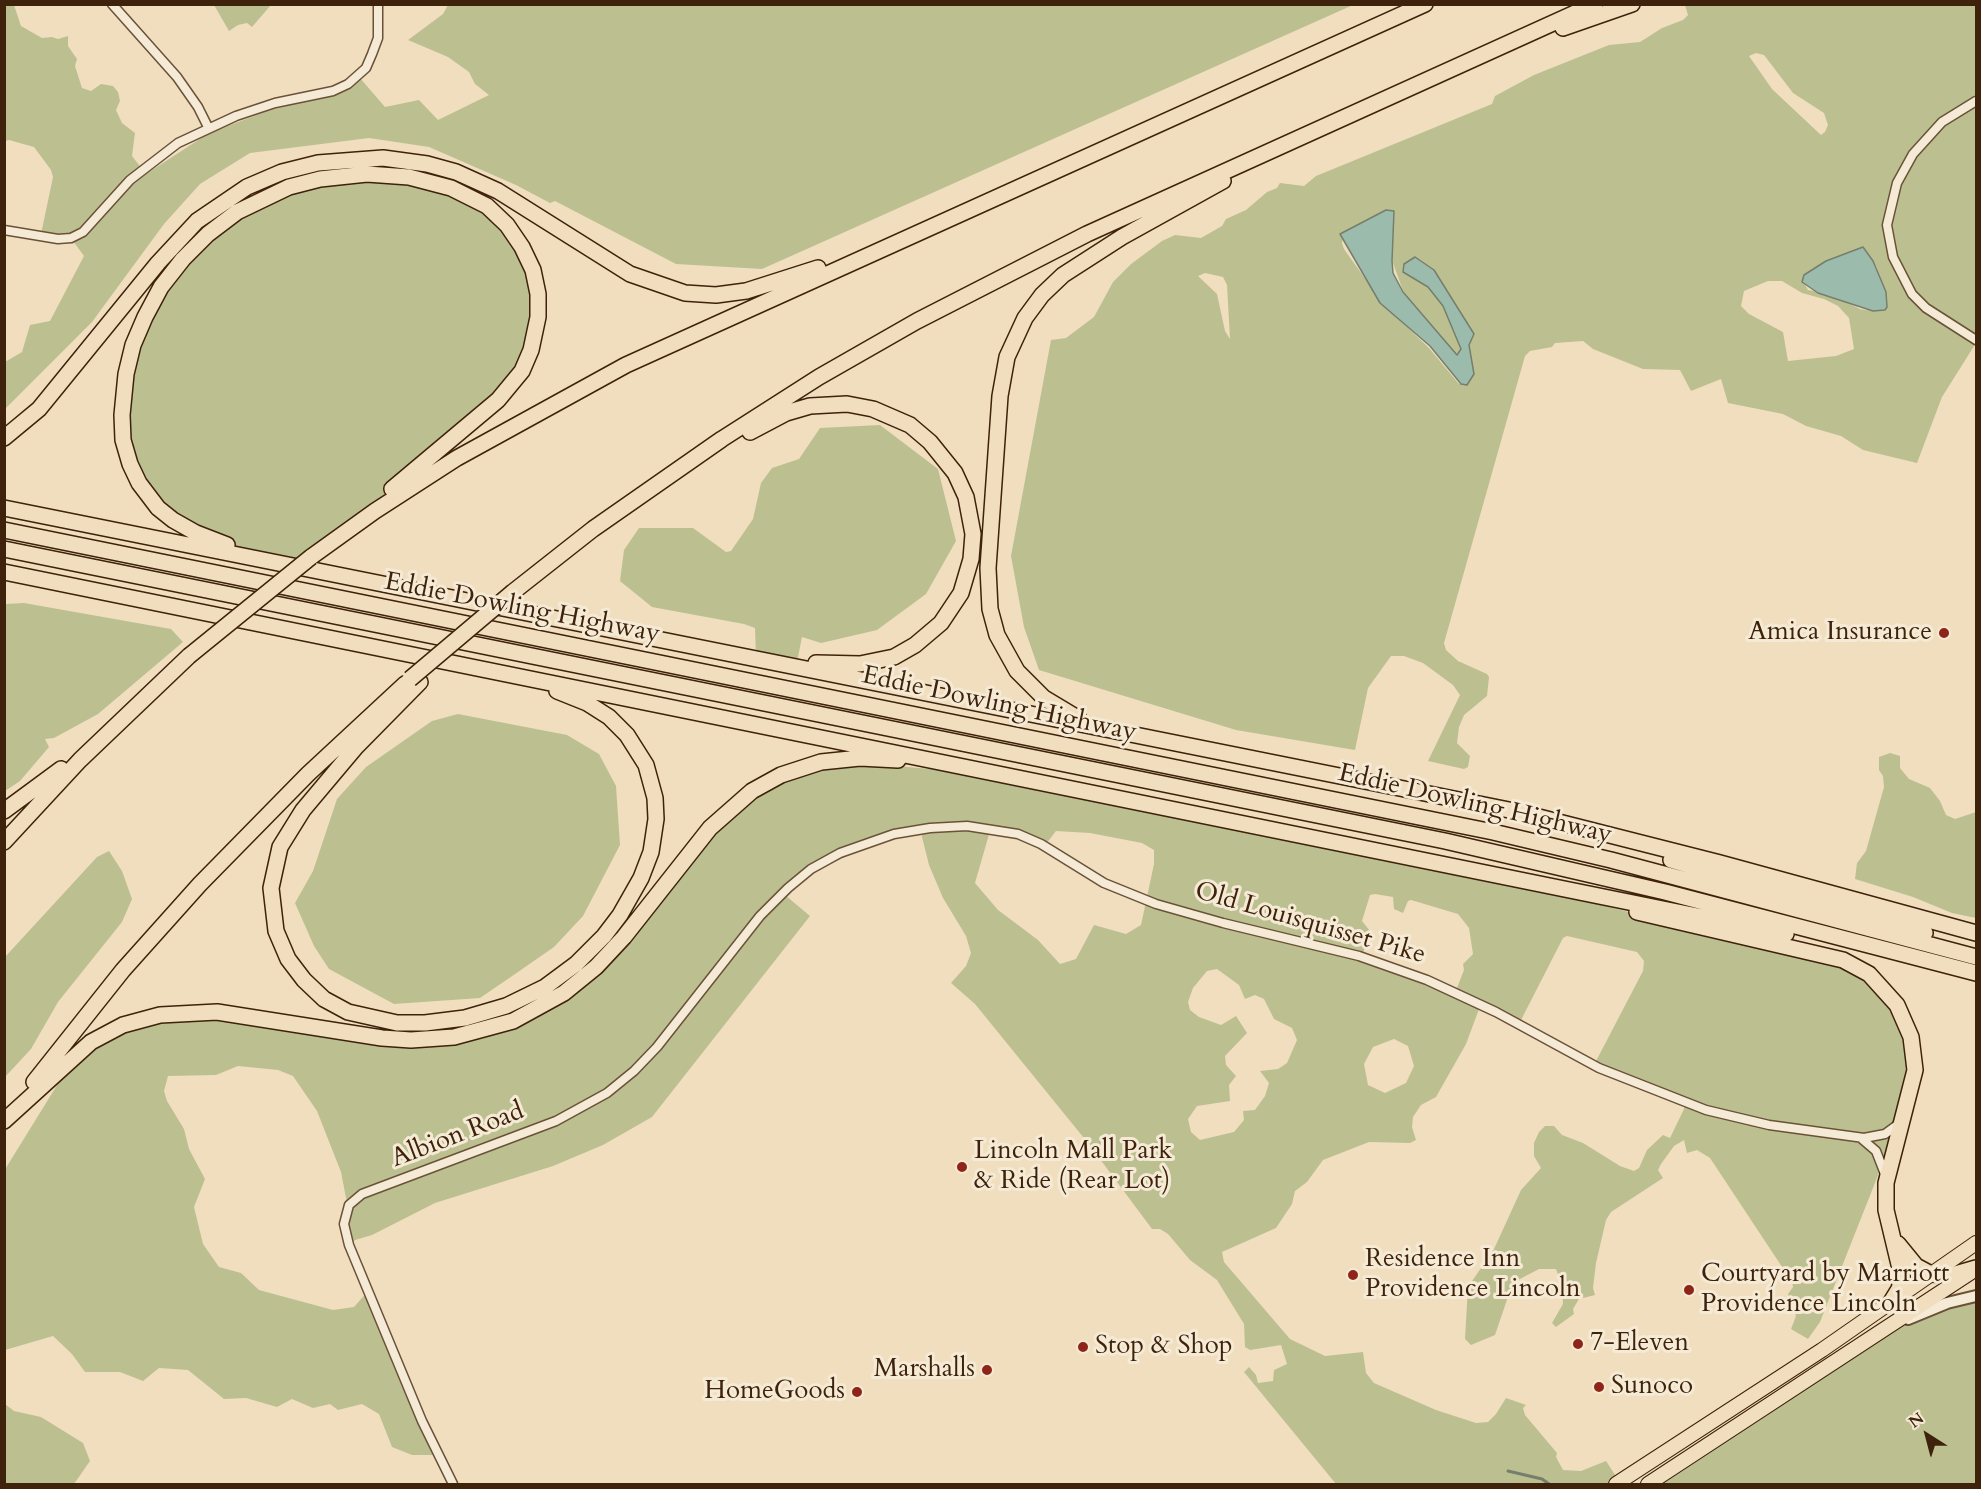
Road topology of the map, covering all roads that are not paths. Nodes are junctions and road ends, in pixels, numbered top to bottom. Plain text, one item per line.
1 (112, 4) edge
2 (378, 4) edge
3 (1425, 4) edge
4 (1595, 4) edge
5 (1632, 4) edge
6 (1469, 61) junction
7 (1977, 101) edge
8 (208, 127) junction
9 (1313, 131) junction
10 (942, 222) junction
11 (4, 230) edge
12 (1977, 340) edge
13 (4, 438) edge
14 (658, 482) junction
15 (4, 508) edge
16 (4, 530) edge
17 (4, 549) edge
18 (314, 554) junction
19 (281, 563) junction
20 (4, 573) edge
21 (715, 651) junction
22 (189, 656) junction
23 (486, 669) junction
24 (415, 681) junction
25 (1122, 733) junction
26 (1018, 776) junction
27 (1441, 798) junction
28 (4, 811) edge
29 (4, 842) edge
30 (1410, 856) junction
31 (788, 888) joint
32 (1977, 933) edge
33 (1977, 948) edge
34 (1904, 954) junction
35 (1977, 957) edge
36 (1977, 974) edge
37 (1903, 1120) junction
38 (4, 1121) edge
39 (1859, 1137) junction
40 (1886, 1183) junction
41 (1890, 1231) junction
42 (1977, 1243) edge
43 (1977, 1268) edge
44 (1931, 1274) junction
45 (1977, 1296) edge
46 (1891, 1302) junction
47 (1880, 1330) junction
48 (1649, 1463) junction
49 (1655, 1480) edge
50 (453, 1485) edge
51 (1616, 1485) edge

1 - 8 street
2 - 8 street
3 - 10 highway
4 - 6 highway
5 - 6 highway
6 - 9 highway
7 - 12 street
8 - 11 street
9 - 14 highway
9 - 25 highway
10 - 13 highway
10 - 18 highway
14 - 21 highway
14 - 24 highway, bridge
15 - 19 highway
16 - 35 highway, Eddie Dowling Highway
17 - 34 highway, Eddie Dowling Highway
18 - 19 highway
18 - 22 highway, bridge
19 - 21 highway
20 - 23 highway
21 - 25 highway
22 - 28 highway
22 - 29 highway
23 - 24 highway
23 - 26 highway
24 - 38 highway
25 - 27 highway
26 - 30 highway
26 - 38 highway
27 - 32 highway
27 - 33 highway
30 - 34 highway
30 - 37 highway
31 - 39 street, Old Louisquisset Pike
31 - 50 street, Albion Road
34 - 36 highway, Eddie Dowling Highway
37 - 39 street, Old Louisquisset Pike
37 - 40 highway
39 - 40 street
40 - 41 highway
41 - 44 highway
41 - 46 highway
42 - 44 main road
43 - 44 highway
43 - 47 main road
44 - 46 main road
45 - 47 street
46 - 48 main road
47 - 49 main road
48 - 49 main road
48 - 51 main road

